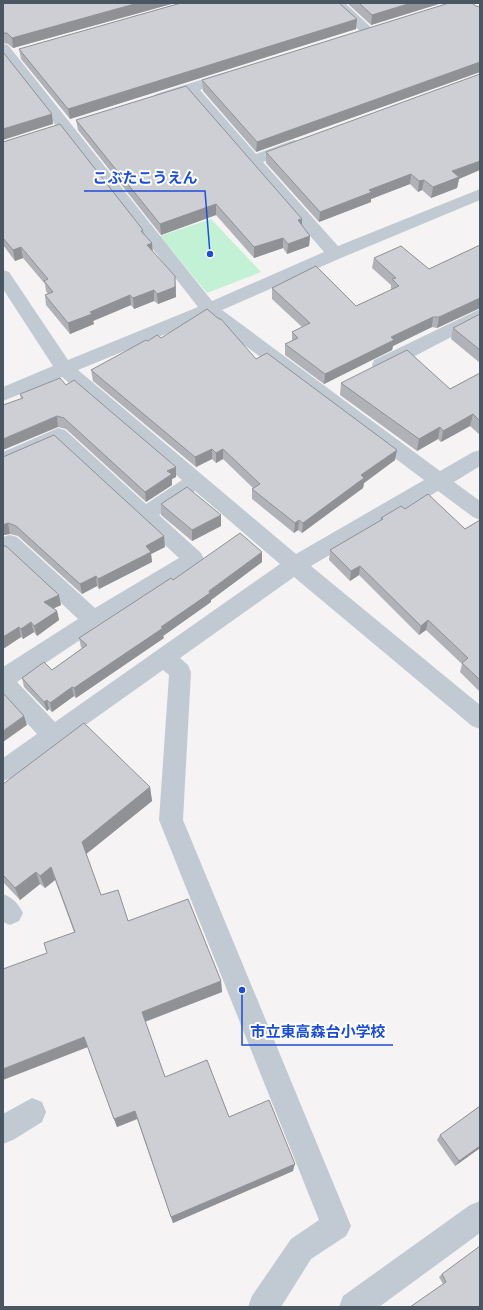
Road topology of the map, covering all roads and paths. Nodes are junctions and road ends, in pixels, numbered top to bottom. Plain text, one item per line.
1 (336, 3) edge
2 (383, 28) edge
3 (369, 32) junction
4 (354, 37) edge
5 (12, 52) edge
6 (242, 72) edge
7 (190, 88) junction
8 (146, 102) edge
9 (305, 141) edge
10 (254, 160) junction
11 (480, 194) edge
12 (335, 254) junction
13 (3, 276) edge
14 (209, 309) junction
15 (480, 315) edge
16 (64, 368) junction
17 (366, 373) edge
18 (3, 394) edge
19 (480, 457) edge
20 (3, 460) edge
21 (196, 480) junction
22 (438, 481) junction
23 (480, 512) edge
24 (145, 515) junction
25 (3, 548) edge
26 (295, 565) junction
27 (93, 620) junction
28 (165, 657) junction
29 (3, 680) edge
30 (480, 719) edge
31 (54, 736) junction
32 (3, 771) edge
33 (32, 1112) dead end
34 (3, 1130) edge
35 (480, 1215) edge
36 (263, 1307) edge
37 (354, 1307) edge

1 - 3 street
2 - 3 street
3 - 4 street
5 - 14 street
6 - 7 street
7 - 8 street
7 - 10 street
9 - 10 street
10 - 12 street
11 - 12 street
12 - 14 street
13 - 16 street
14 - 16 street
14 - 22 street
15 - 17 street
16 - 18 street
16 - 21 street
19 - 22 street
20 - 24 street
21 - 24 street
21 - 26 street
22 - 23 street
22 - 26 street
24 - 27 street
25 - 27 street
26 - 28 street
26 - 30 street
27 - 29 street
28 - 31 street
28 - 36 street
29 - 31 street
31 - 32 street
33 - 34 street
35 - 37 street

